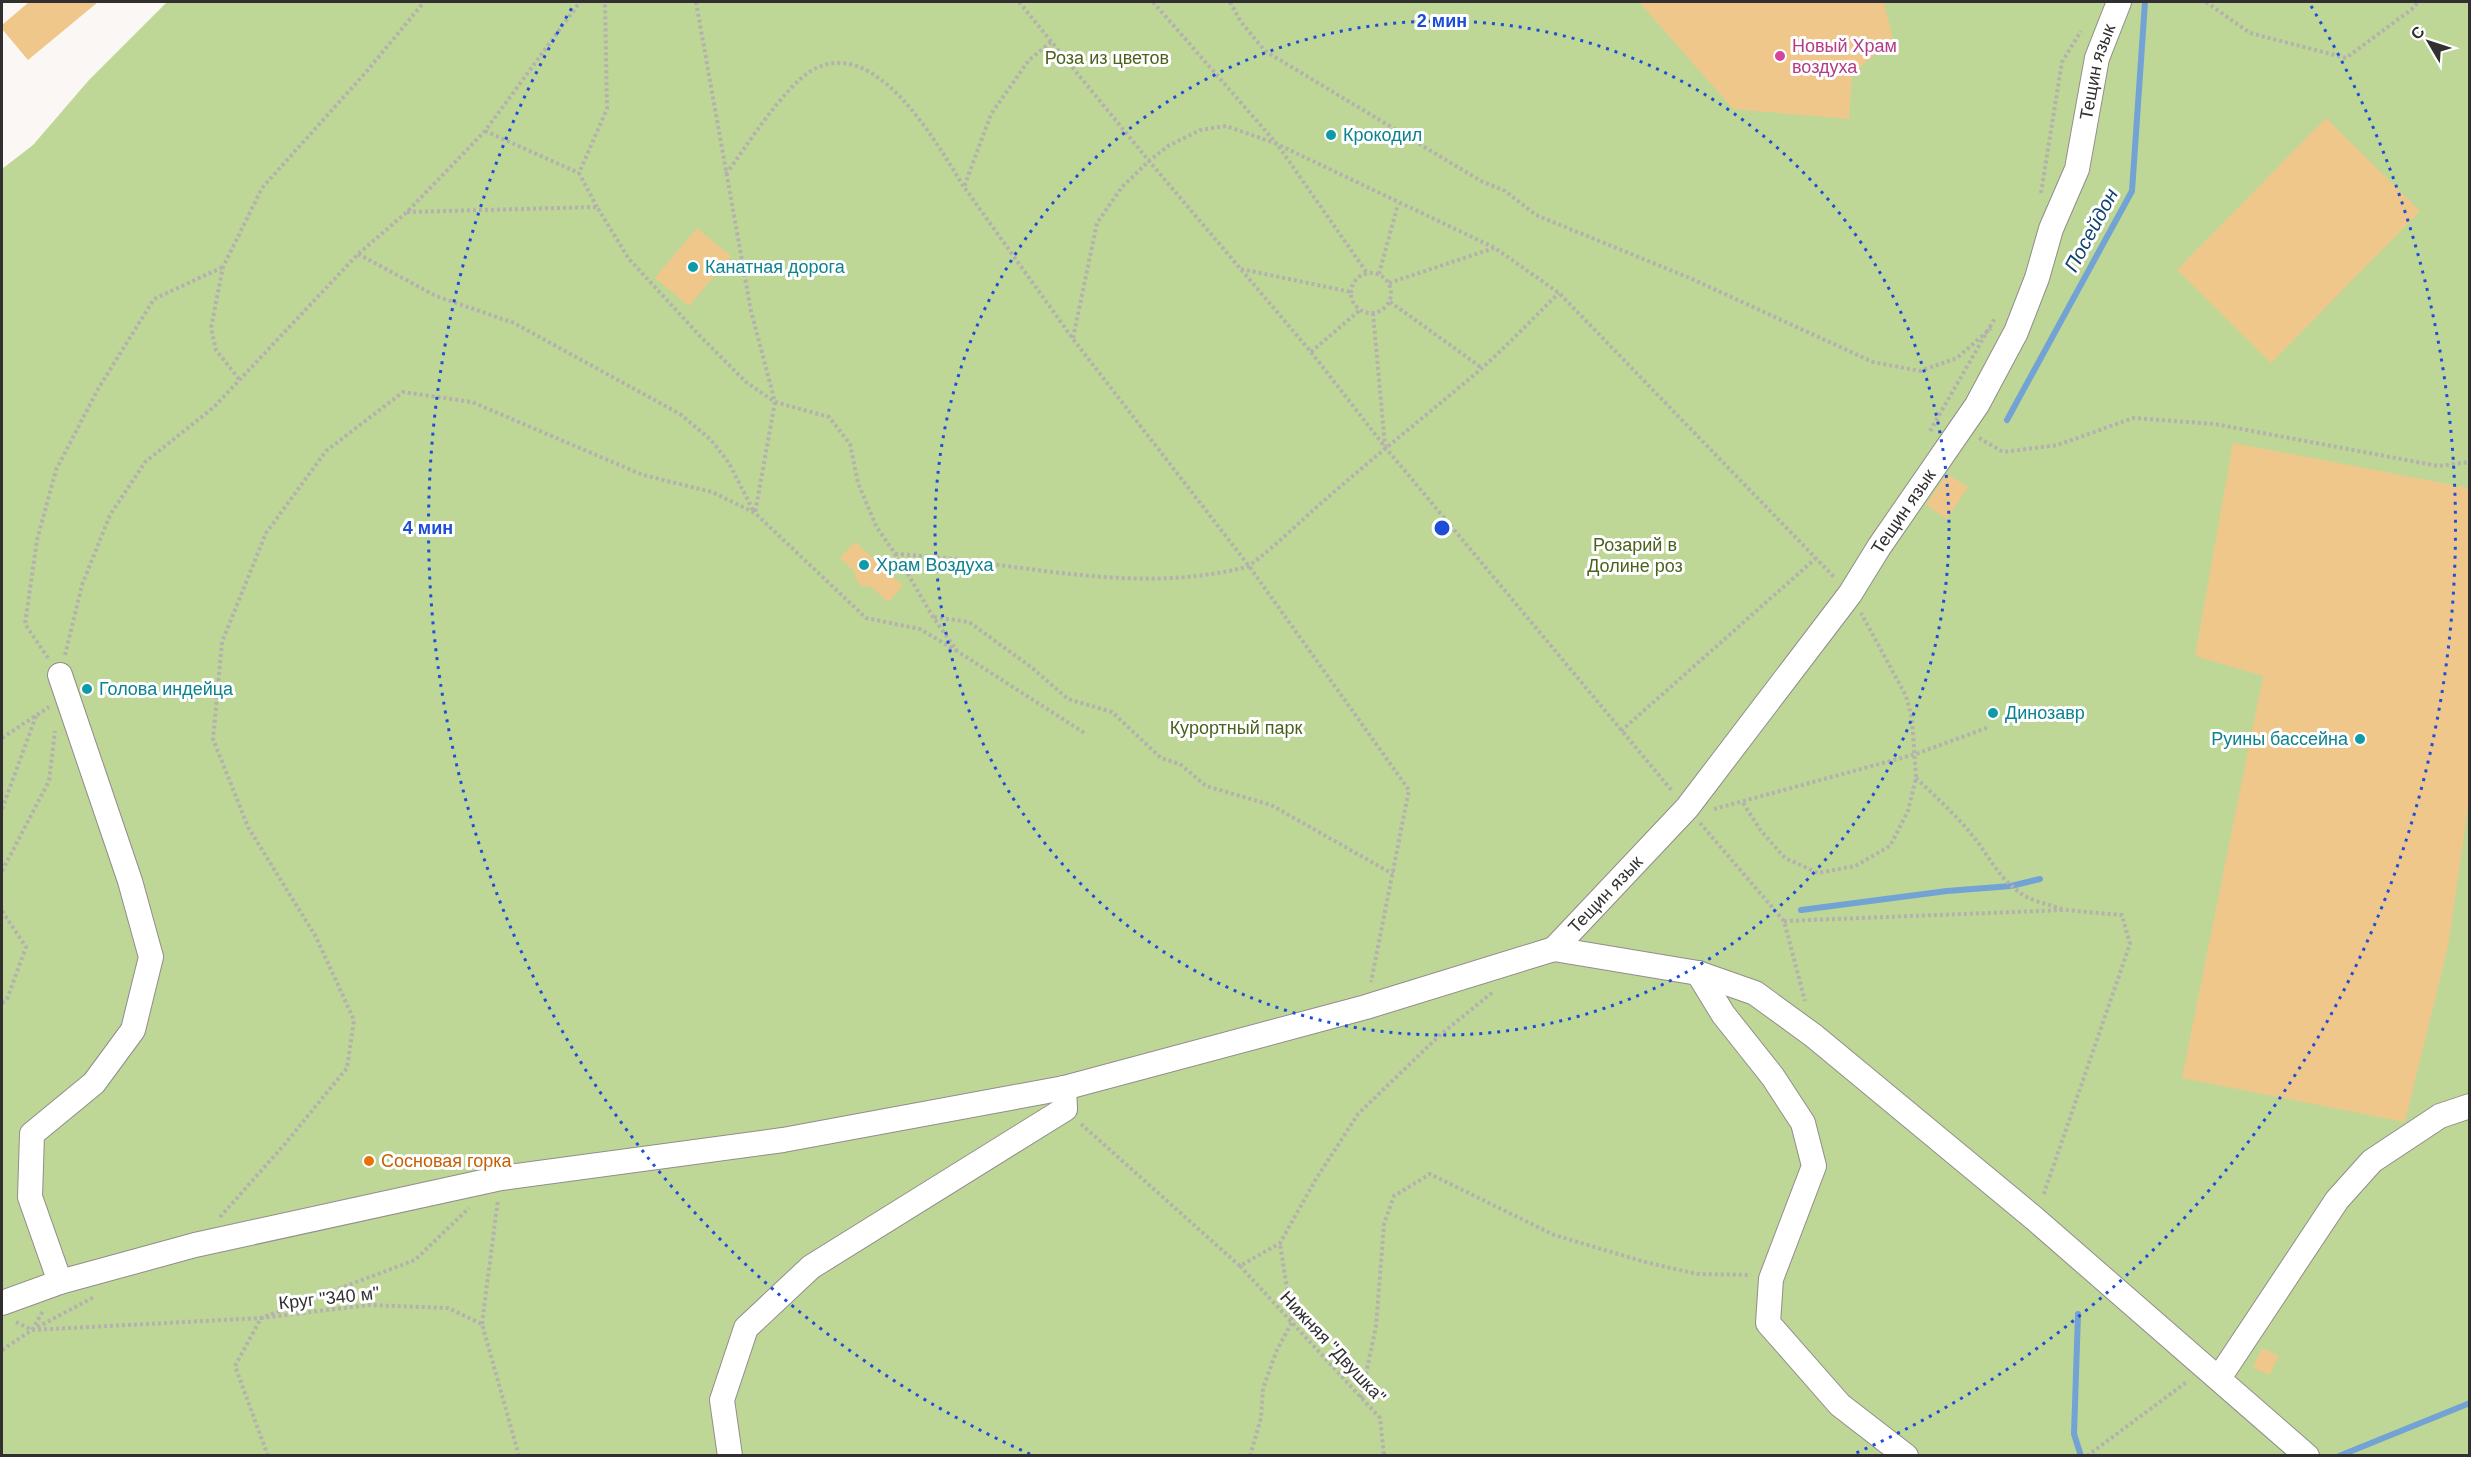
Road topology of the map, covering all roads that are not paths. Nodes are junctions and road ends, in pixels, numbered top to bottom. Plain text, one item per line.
1 (2119, 2) edge
2 (60, 675) road end
3 (1554, 949) junction
4 (1698, 973) junction
5 (1064, 1099) junction
6 (2469, 1106) edge
7 (60, 1282) junction
8 (7, 1311) edge
9 (2213, 1373) junction
10 (730, 1455) edge
11 (1906, 1455) edge
12 (2307, 1455) edge

1 - 3 lane, Тещин язык
2 - 7 lane
3 - 4 lane
3 - 5 lane
4 - 9 lane
4 - 11 lane
5 - 7 lane
5 - 10 lane
6 - 9 lane
7 - 8 lane
9 - 12 lane

